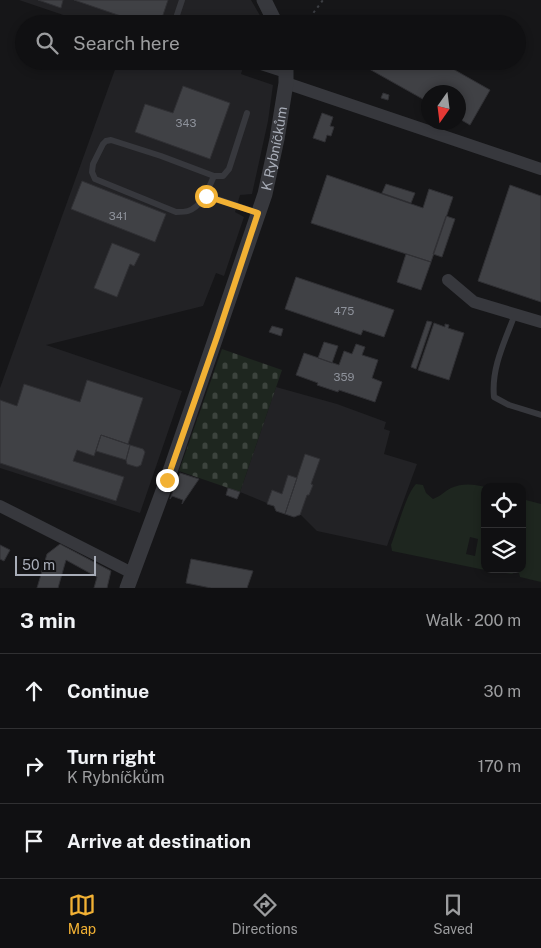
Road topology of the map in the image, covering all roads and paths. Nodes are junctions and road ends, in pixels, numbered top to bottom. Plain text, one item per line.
1 (182, 0) edge
2 (264, 0) edge
3 (323, 0) edge
4 (177, 15) edge
5 (272, 15) edge
6 (312, 15) edge
7 (286, 73) edge
8 (247, 113) dead end
9 (541, 169) edge
10 (214, 176) junction
11 (206, 196) junction
12 (258, 213) junction
13 (448, 280) dead end
14 (515, 314) junction
15 (541, 322) edge
16 (541, 415) edge
17 (0, 506) edge
18 (129, 581) edge

1 - 4 lane
2 - 5 street
3 - 6 path
7 - 9 street
7 - 12 street, K Rybníčkům
8 - 10 lane
10 - 11 lane
10 - 11 lane
11 - 12 lane
12 - 18 street, K Rybníčkům
13 - 14 street
14 - 15 street
14 - 16 lane
17 - 18 street, K Rybníčkům

